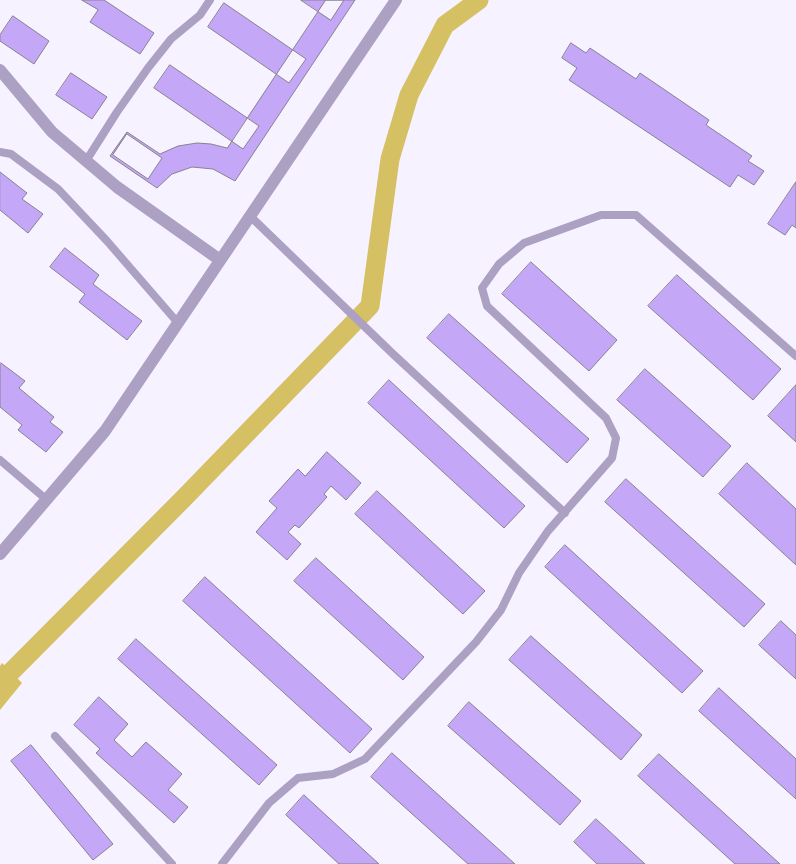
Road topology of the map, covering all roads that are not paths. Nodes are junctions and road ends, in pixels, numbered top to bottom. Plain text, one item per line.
1 (210, 0) edge
2 (396, 0) edge
3 (0, 70) edge
4 (0, 152) edge
5 (86, 161) junction
6 (250, 216) junction
7 (220, 260) junction
8 (178, 323) junction
9 (796, 356) edge
10 (0, 460) edge
11 (47, 500) junction
12 (565, 513) junction
13 (0, 554) edge
14 (55, 736) dead end
15 (172, 864) edge
16 (222, 864) edge

1 - 5 lane
2 - 6 street
3 - 5 street
4 - 8 lane
5 - 7 street
6 - 7 street
6 - 12 lane
7 - 8 street
8 - 11 street
9 - 12 lane
10 - 11 lane
11 - 13 street
12 - 16 lane
14 - 15 lane

